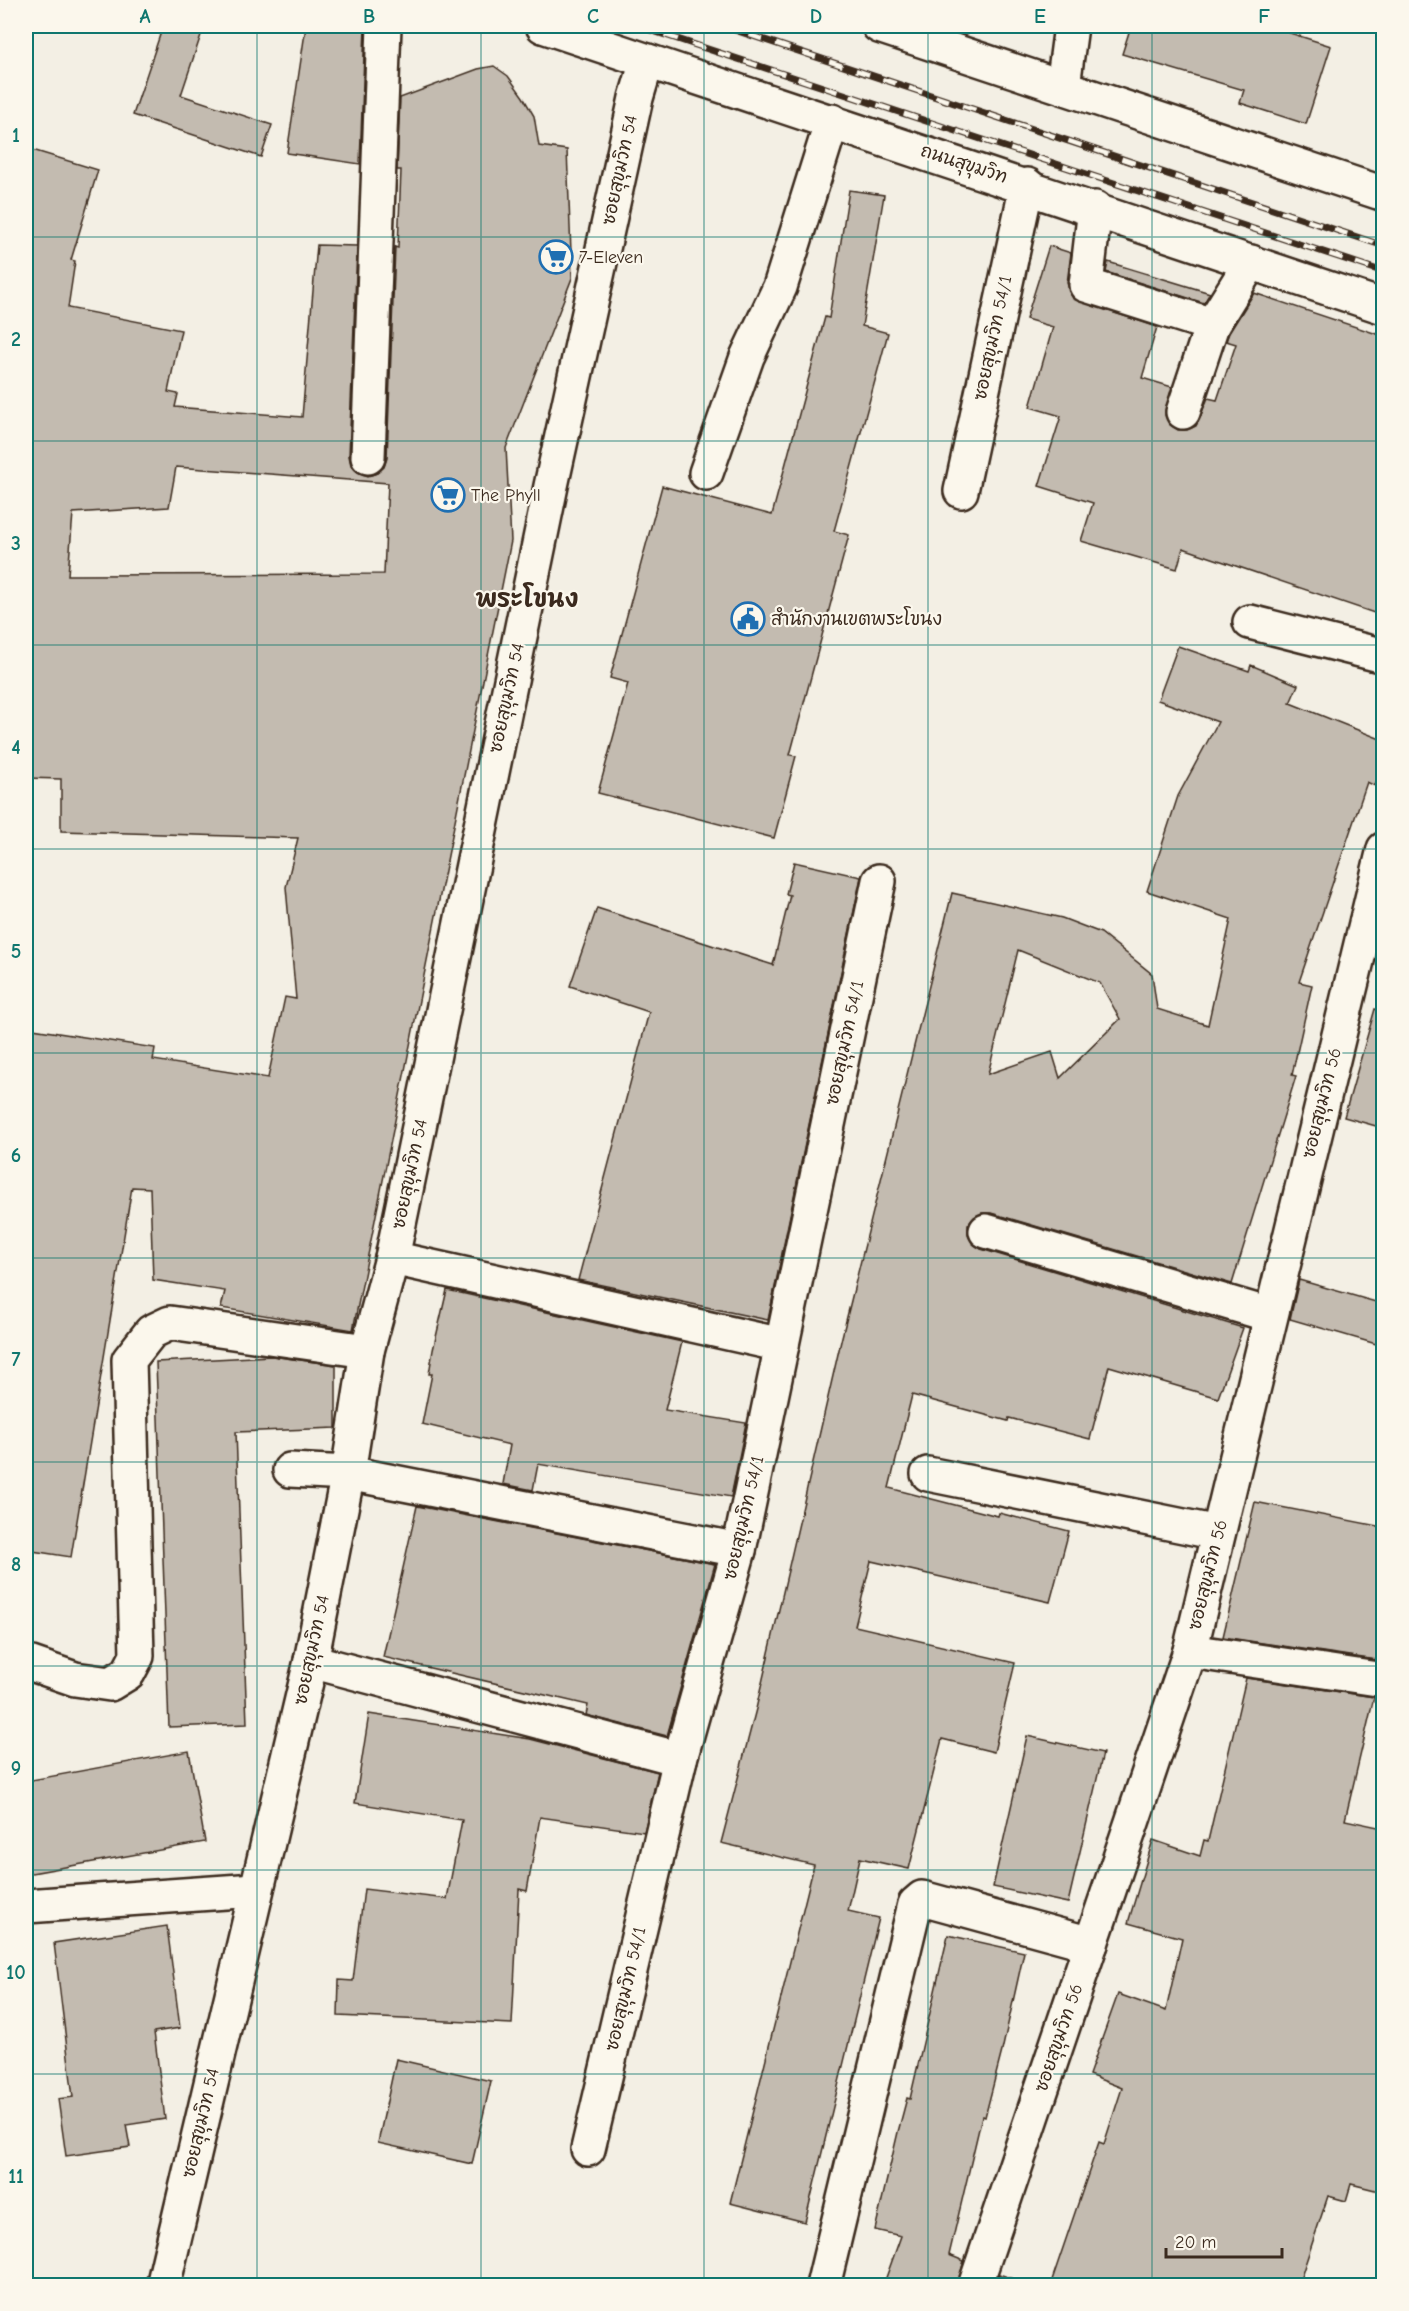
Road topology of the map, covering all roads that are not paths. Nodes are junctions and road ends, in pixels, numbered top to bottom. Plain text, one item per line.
1 (384, 26) edge
2 (543, 26) edge
3 (879, 26) edge
4 (1071, 26) edge
5 (647, 61) junction
6 (1063, 86) junction
7 (832, 121) junction
8 (1027, 185) junction
9 (1383, 194) edge
10 (1095, 208) junction
11 (1251, 262) junction
12 (1383, 307) edge
13 (1212, 326) junction
14 (1183, 412) dead end
15 (368, 457) dead end
16 (706, 473) dead end
17 (961, 491) dead end
18 (1250, 622) dead end
19 (1383, 657) edge
20 (1383, 849) edge
21 (879, 881) dead end
22 (986, 1231) dead end
23 (392, 1258) junction
24 (1270, 1315) junction
25 (782, 1345) junction
26 (367, 1351) junction
27 (290, 1470) dead end
28 (348, 1473) junction
29 (928, 1474) dead end
30 (1218, 1533) junction
31 (739, 1550) junction
32 (1190, 1651) junction
33 (311, 1661) junction
34 (26, 1662) edge
35 (1383, 1680) edge
36 (680, 1759) junction
37 (255, 1890) junction
38 (26, 1905) edge
39 (1091, 1944) junction
40 (588, 2150) dead end
41 (163, 2286) edge
42 (823, 2286) edge
43 (975, 2286) edge

1 - 15 street
2 - 5 street, ถนนสุขุมวิท
3 - 6 street
4 - 6 street
5 - 7 street, ถนนสุขุมวิท
5 - 23 street, ซอยสุขุมวิท 54
6 - 9 street
7 - 8 street, ถนนสุขุมวิท
7 - 16 street
8 - 10 street, ถนนสุขุมวิท
8 - 17 street, ซอยสุขุมวิท 54/1
10 - 11 street, ถนนสุขุมวิท
10 - 13 street
11 - 12 street, ถนนสุขุมวิท
11 - 13 street
13 - 14 street
18 - 19 street
20 - 24 street, ซอยสุขุมวิท 56
21 - 25 street, ซอยสุขุมวิท 54/1
22 - 24 street
23 - 25 street
23 - 26 street, ซอยสุขุมวิท 54
24 - 30 street, ซอยสุขุมวิท 56
25 - 31 street, ซอยสุขุมวิท 54/1
26 - 28 street, ซอยสุขุมวิท 54
26 - 34 street
27 - 28 street
28 - 31 street
28 - 33 street, ซอยสุขุมวิท 54
29 - 30 street
30 - 32 street, ซอยสุขุมวิท 56
31 - 36 street, ซอยสุขุมวิท 54/1
32 - 35 street
32 - 39 street, ซอยสุขุมวิท 56
33 - 36 street
33 - 37 street, ซอยสุขุมวิท 54
36 - 40 street, ซอยสุขุมวิท 54/1
37 - 38 street
37 - 41 street, ซอยสุขุมวิท 54
39 - 42 street
39 - 43 street, ซอยสุขุมวิท 56

